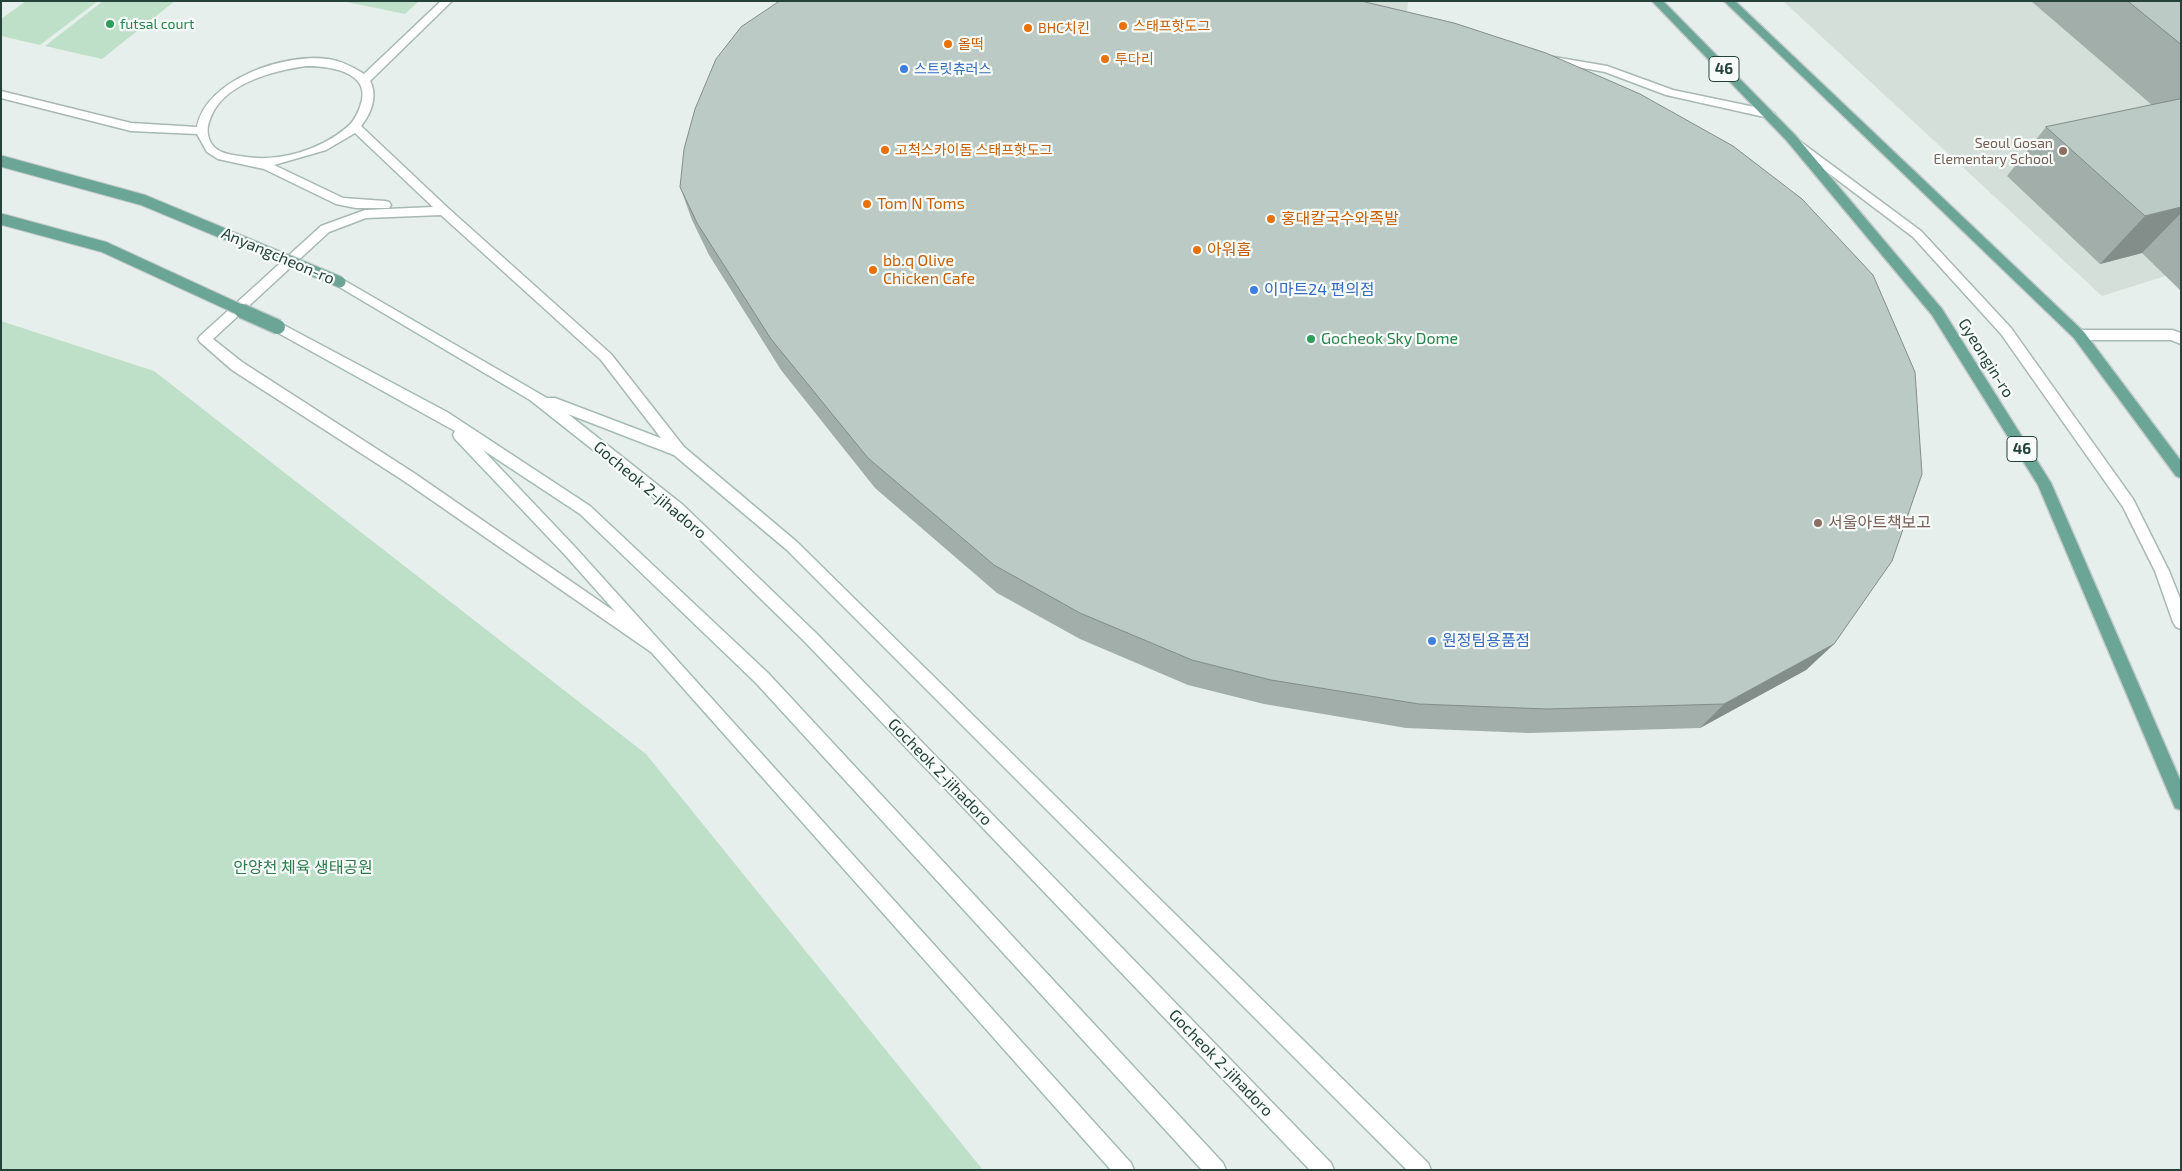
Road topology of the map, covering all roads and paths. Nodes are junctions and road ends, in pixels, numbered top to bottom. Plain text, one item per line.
1 (447, 1) edge
2 (1657, 1) edge
3 (1729, 1) edge
4 (1539, 57) edge
5 (364, 80) junction
6 (1, 94) edge
7 (1769, 114) junction
8 (354, 126) junction
9 (201, 132) junction
10 (1791, 138) junction
11 (1, 161) edge
12 (257, 163) junction
13 (444, 211) junction
14 (1, 218) edge
15 (2078, 335) junction
16 (2181, 339) edge
17 (535, 396) junction
18 (442, 416) junction
19 (679, 451) junction
20 (2181, 472) edge
21 (2181, 622) edge
22 (657, 650) junction
23 (2181, 802) edge
24 (1124, 1170) edge
25 (1216, 1170) edge
26 (1324, 1170) edge
27 (1421, 1170) edge

1 - 5 main road
2 - 7 main road, Gyeongin-ro / 46
3 - 15 main road
4 - 7 main road
5 - 8 main road
5 - 9 main road
6 - 9 main road
7 - 10 main road, Gyeongin-ro / 46
8 - 12 main road
8 - 13 main road
9 - 12 main road
10 - 21 main road
10 - 23 main road, Gyeongin-ro / 46
11 - 17 main road, Anyangcheon-ro, bridge
12 - 13 main road
13 - 19 main road
13 - 22 main road
14 - 18 main road, bridge
15 - 16 main road
15 - 20 main road
17 - 19 main road
17 - 26 main road, Gocheok 2-jihadoro
18 - 22 main road
18 - 25 main road
19 - 27 main road
22 - 24 main road

